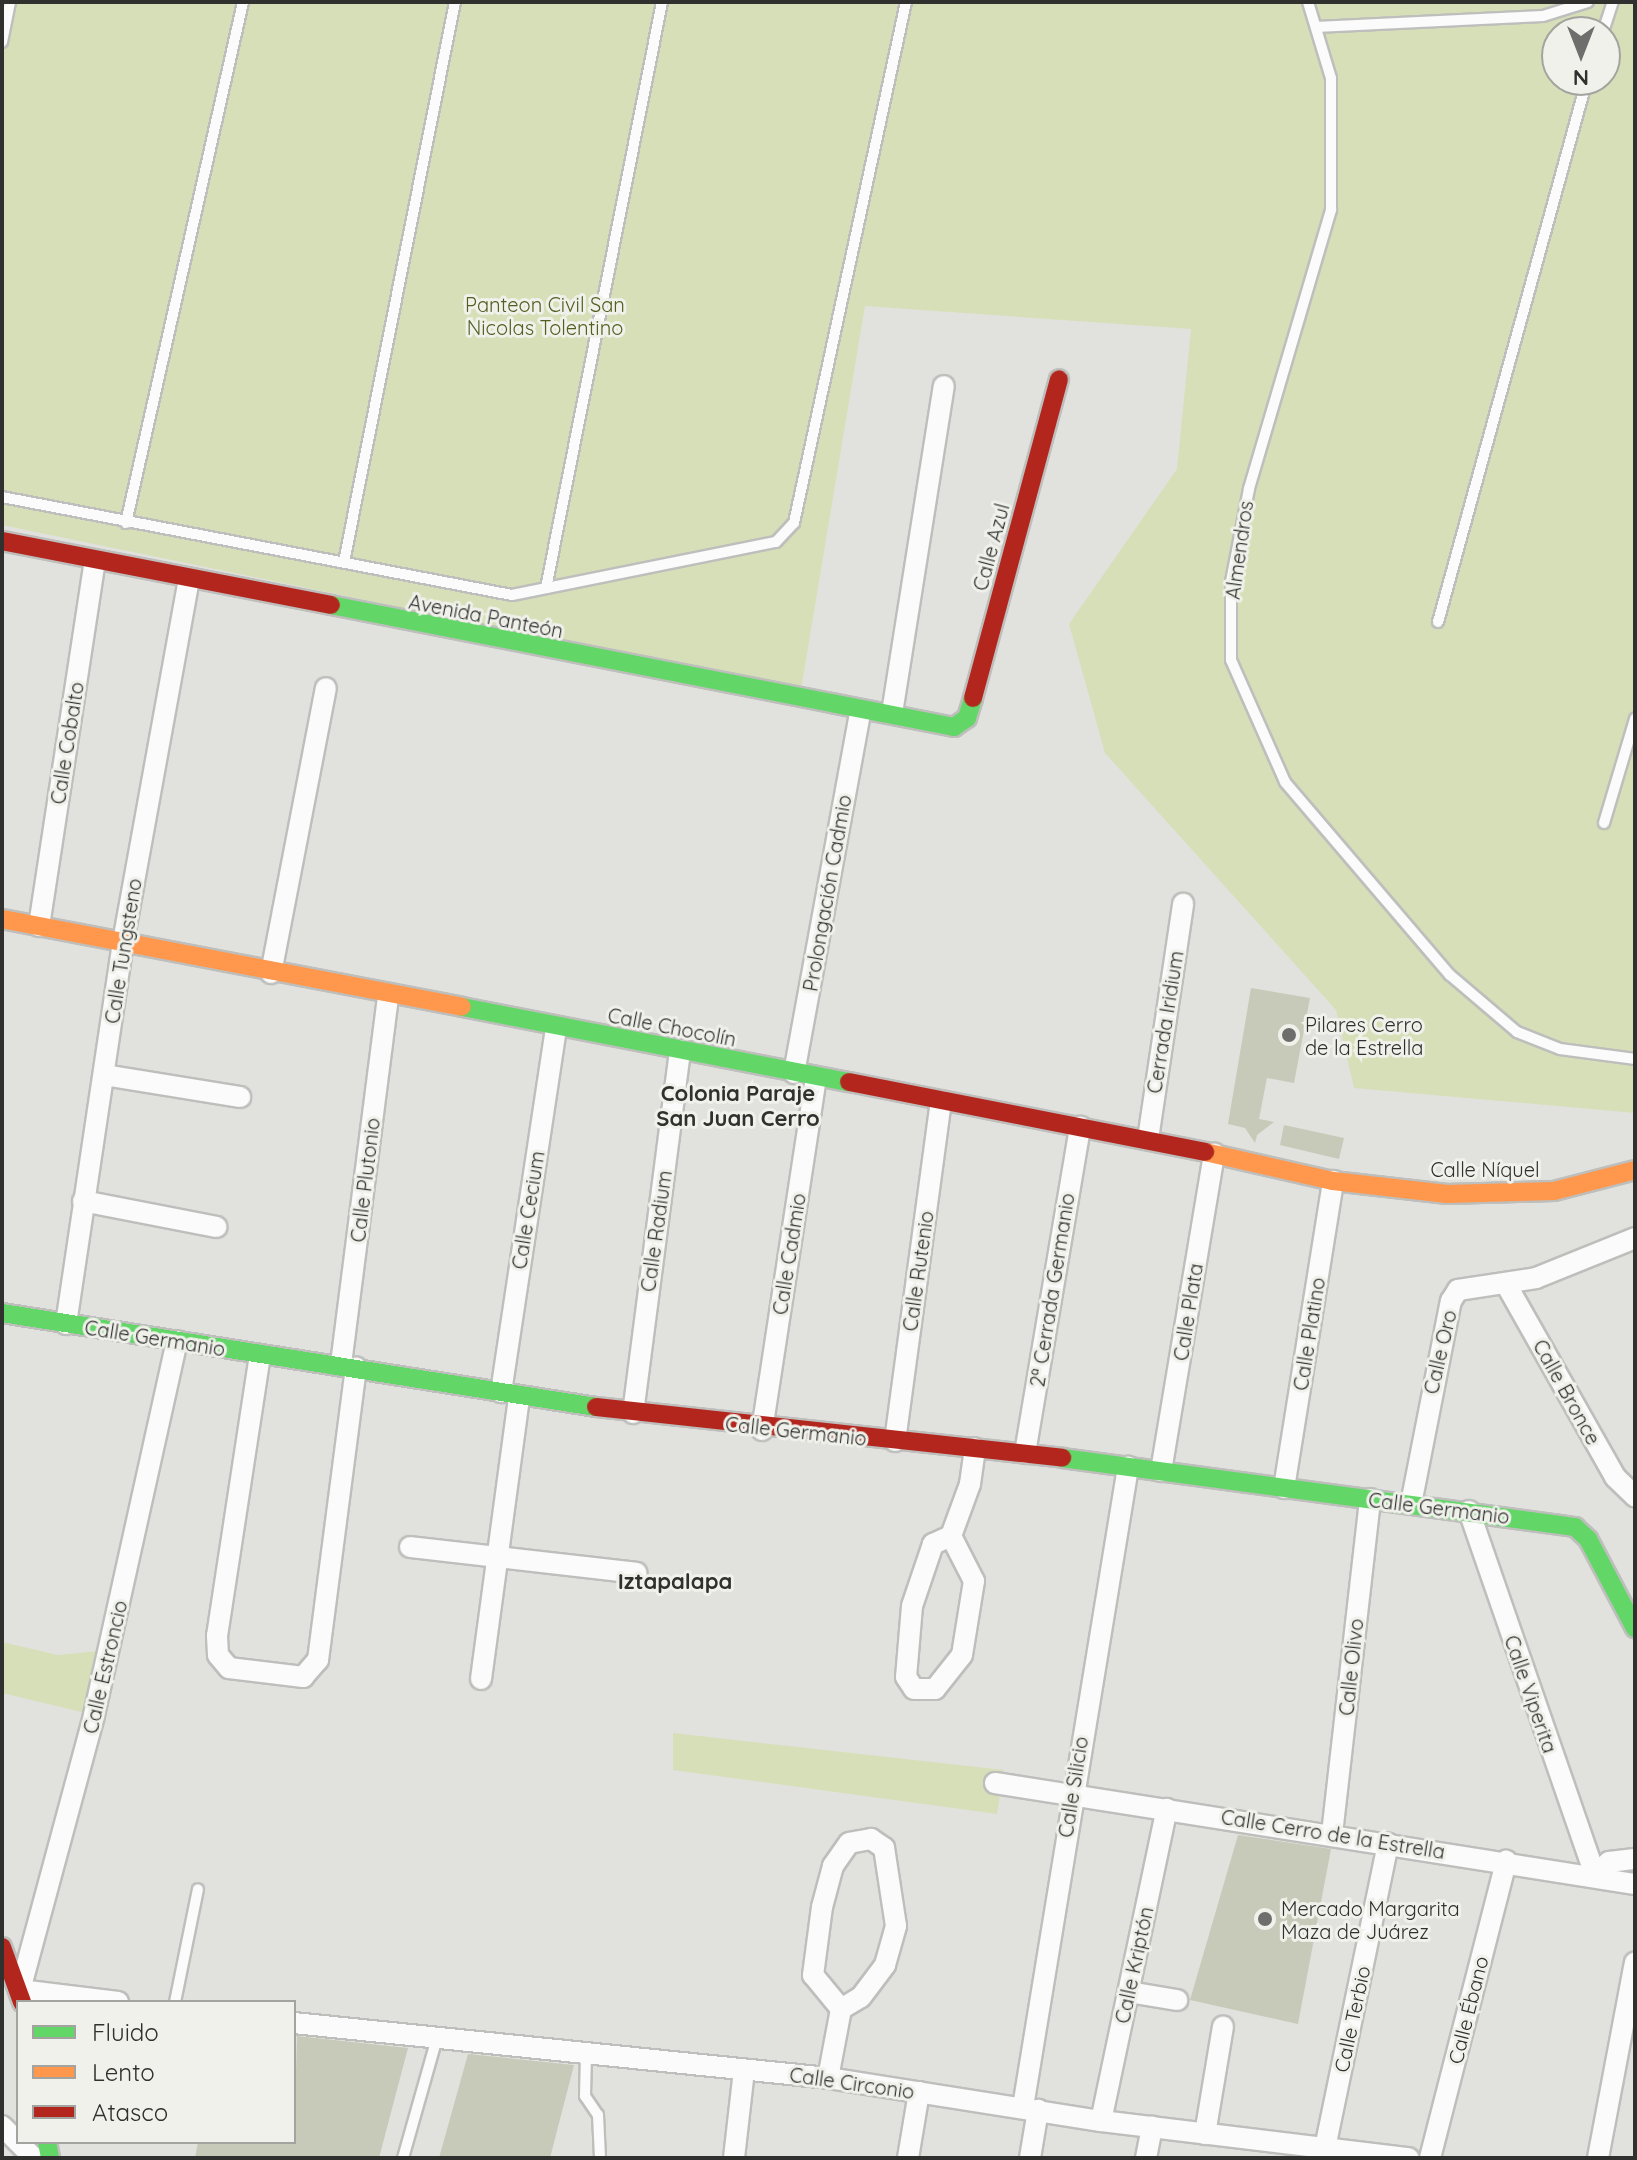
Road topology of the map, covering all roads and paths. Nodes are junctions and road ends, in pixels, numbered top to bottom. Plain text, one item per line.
1 (10, 2) edge
2 (243, 2) edge
3 (455, 2) edge
4 (662, 2) edge
5 (906, 2) edge
6 (1308, 2) edge
7 (1588, 2) edge
8 (1316, 27) junction
9 (2, 42) edge
10 (1582, 96) edge
11 (1059, 379) dead end
12 (944, 386) dead end
13 (2, 497) edge
14 (126, 523) junction
15 (2, 541) edge
16 (95, 561) junction
17 (344, 562) junction
18 (189, 580) junction
19 (546, 588) junction
20 (1438, 622) dead end
21 (326, 688) dead end
22 (860, 712) junction
23 (892, 713) junction
24 (1635, 719) edge
25 (961, 725) joint
26 (1604, 823) dead end
27 (1183, 904) dead end
28 (2, 919) edge
29 (39, 926) junction
30 (123, 942) junction
31 (271, 973) junction
32 (388, 996) junction
33 (556, 1028) junction
34 (680, 1050) junction
35 (1635, 1059) edge
36 (794, 1073) junction
37 (104, 1075) junction
38 (816, 1078) junction
39 (240, 1097) dead end
40 (941, 1101) junction
41 (1080, 1127) junction
42 (1148, 1139) junction
43 (1214, 1153) junction
44 (1635, 1170) edge
45 (1333, 1181) junction
46 (83, 1201) junction
47 (217, 1227) dead end
48 (1632, 1245) edge
49 (1506, 1284) junction
50 (2, 1313) edge
51 (66, 1324) junction
52 (177, 1341) junction
53 (260, 1355) junction
54 (349, 1366) junction
55 (510, 1394) junction
56 (633, 1413) junction
57 (762, 1430) junction
58 (895, 1441) junction
59 (975, 1448) junction
60 (1025, 1453) junction
61 (1128, 1467) junction
62 (1161, 1471) junction
63 (1284, 1488) junction
64 (1633, 1496) edge
65 (1370, 1499) junction
66 (1411, 1504) junction
67 (1469, 1511) junction
68 (951, 1536) junction
69 (410, 1547) dead end
70 (497, 1558) junction
71 (637, 1573) dead end
72 (1635, 1628) edge
73 (481, 1679) dead end
74 (995, 1783) dead end
75 (1072, 1794) junction
76 (1167, 1809) junction
77 (1332, 1834) junction
78 (1388, 1843) junction
79 (1635, 1859) edge
80 (1506, 1861) junction
81 (1595, 1875) junction
82 (1635, 1884) edge
83 (198, 1889) dead end
84 (2, 1947) edge
85 (1635, 1962) edge
86 (1129, 1992) junction
87 (21, 1996) edge
88 (86, 2000) edge
89 (175, 2000) edge
90 (1177, 2000) dead end
91 (841, 2009) junction
92 (296, 2023) edge
93 (1223, 2027) dead end
94 (436, 2041) junction
95 (586, 2055) junction
96 (744, 2070) junction
97 (828, 2078) junction
98 (919, 2092) junction
99 (1030, 2109) junction
100 (1101, 2121) junction
101 (1152, 2127) junction
102 (1205, 2134) junction
103 (1325, 2148) junction
104 (1270, 2150) edge
105 (403, 2158) edge
106 (600, 2158) edge
107 (734, 2158) edge
108 (908, 2158) edge
109 (1030, 2158) edge
110 (1146, 2158) edge
111 (1409, 2158) edge
112 (1430, 2158) edge
113 (1598, 2158) edge

1 - 9 lane
2 - 14 lane
3 - 17 lane
4 - 19 lane
5 - 19 lane
6 - 8 lane, Almendros
7 - 8 lane
8 - 35 lane, Almendros
10 - 20 lane
11 - 25 street, Calle Azul
12 - 23 street
13 - 14 lane
14 - 17 lane
15 - 16 street, Avenida Panteón
16 - 18 street, Avenida Panteón
16 - 29 street, Calle Cobalto
17 - 19 lane
18 - 22 street, Avenida Panteón
18 - 30 street, Calle Tungsteno
21 - 31 street
22 - 23 street, Avenida Panteón
22 - 36 street, Prolongación Cadmio
23 - 25 street, Avenida Panteón
24 - 26 lane
27 - 42 street, Cerrada Iridium
28 - 29 street, Calle Chocolín
29 - 30 street, Calle Chocolín
30 - 31 street, Calle Chocolín
30 - 37 street, Calle Tungsteno
31 - 32 street, Calle Chocolín
32 - 33 street, Calle Chocolín
32 - 54 street, Calle Plutonio
33 - 34 street, Calle Chocolín
33 - 55 street, Calle Cecium
34 - 36 street, Calle Chocolín
34 - 56 street, Calle Radium
36 - 38 street, Calle Chocolín
37 - 39 street
37 - 46 street, Calle Tungsteno
38 - 40 street, Calle Chocolín
38 - 57 street, Calle Cadmio
40 - 41 street, Calle Chocolín
40 - 58 street, Calle Rutenio
41 - 42 street, Calle Chocolín
41 - 60 street, 2ª Cerrada Germanio
42 - 43 street, Calle Chocolín
43 - 45 street, Calle Chocolín
43 - 62 street, Calle Plata
44 - 45 street, Calle Níquel
45 - 63 street, Calle Platino
46 - 47 street
46 - 51 street, Calle Tungsteno
48 - 49 street, Calle Oro
49 - 64 street, Calle Bronce
49 - 66 street, Calle Oro
50 - 51 street, Calle Germanio
51 - 52 street, Calle Germanio
52 - 53 street, Calle Germanio
52 - 87 street, Calle Estroncio
53 - 54 street, Calle Germanio
53 - 54 street, Calle Plutonio
54 - 55 street, Calle Germanio
55 - 56 street, Calle Germanio
55 - 70 street, Calle Cecium
56 - 57 street, Calle Germanio
57 - 58 street, Calle Germanio
58 - 59 street, Calle Germanio
59 - 60 street, Calle Germanio
59 - 68 street
60 - 61 street, Calle Germanio
61 - 62 street, Calle Germanio
61 - 75 street, Calle Silicio
62 - 63 street, Calle Germanio
63 - 65 street, Calle Germanio
65 - 66 street, Calle Germanio
65 - 77 street, Calle Olivo
66 - 67 street, Calle Germanio
67 - 72 street, Calle Germanio
67 - 81 street, Calle Viperita
68 - 68 street
69 - 70 street
70 - 71 street
70 - 73 street, Calle Cecium
74 - 75 street, Calle Cerro de la Estrella
75 - 76 street, Calle Cerro de la Estrella
75 - 99 street, Calle Silicio
76 - 77 street, Calle Cerro de la Estrella
76 - 86 street, Calle Kriptón
77 - 78 street, Calle Cerro de la Estrella
78 - 80 street, Calle Cerro de la Estrella
78 - 103 street, Calle Terbio
79 - 81 street
80 - 81 street, Calle Cerro de la Estrella
80 - 112 street, Calle Ébano
81 - 82 street, Calle Cerro de la Estrella
83 - 89 lane
84 - 87 street
85 - 113 street
86 - 90 street
86 - 100 street, Calle Kriptón
87 - 88 street
91 - 91 street
91 - 97 street
92 - 94 street, Calle Circonio
93 - 102 street
94 - 95 street, Calle Circonio
94 - 105 lane
95 - 96 street, Calle Circonio
95 - 106 lane
96 - 97 street, Calle Circonio
96 - 107 street
97 - 98 street, Calle Circonio
98 - 99 street, Calle Circonio
98 - 108 street
99 - 100 street, Calle Circonio
99 - 109 street, Calle Silicio
100 - 101 street, Calle Circonio
101 - 102 street, Calle Circonio
101 - 110 street
102 - 104 street, Calle Circonio
103 - 104 street, Calle Circonio
103 - 111 street, Calle Circonio

